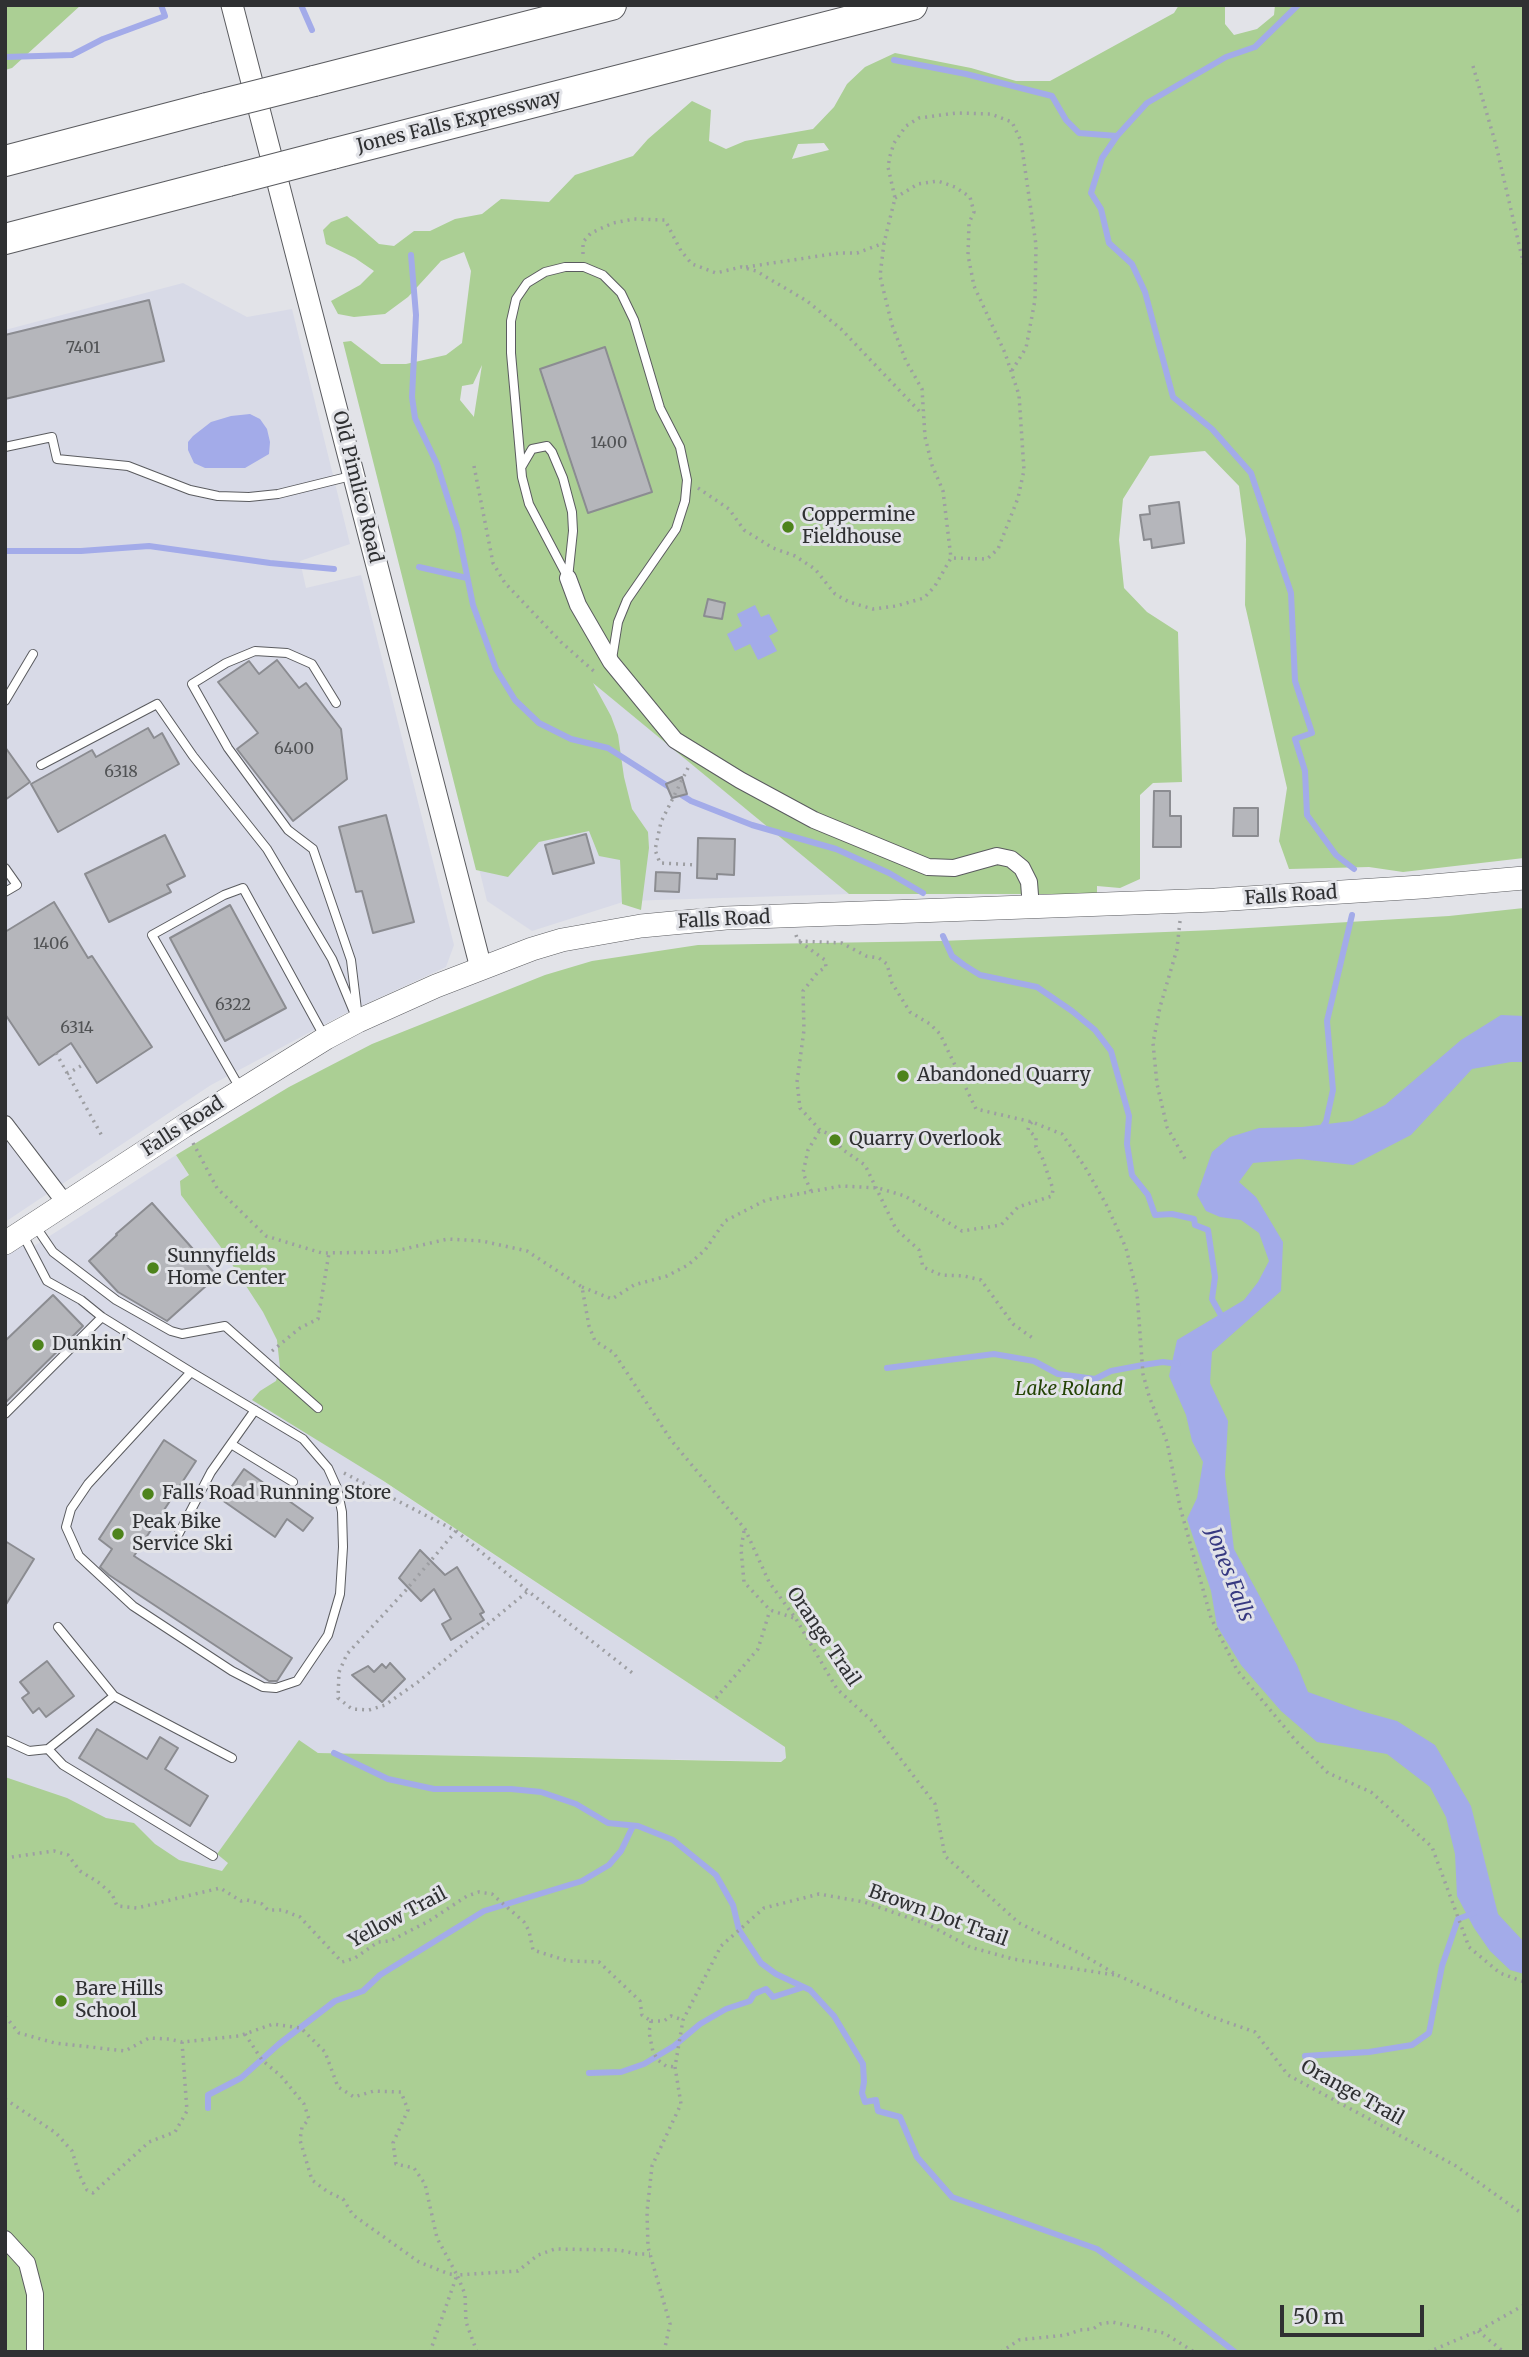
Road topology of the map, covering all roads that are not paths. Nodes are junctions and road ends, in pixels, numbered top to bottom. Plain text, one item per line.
1 (232, 5) edge
2 (611, 5) edge
3 (912, 5) edge
4 (5, 161) edge
5 (5, 239) edge
6 (5, 447) edge
7 (521, 468) junction
8 (354, 475) junction
9 (568, 578) junction
10 (33, 654) dead end
11 (611, 662) junction
12 (5, 701) edge
13 (336, 704) dead end
14 (41, 765) dead end
15 (5, 868) edge
16 (1524, 878) edge
17 (5, 892) edge
18 (1031, 908) junction
19 (481, 968) junction
20 (358, 1021) junction
21 (326, 1038) junction
22 (241, 1090) junction
23 (5, 1124) edge
24 (66, 1204) junction
25 (20, 1234) edge
26 (102, 1317) junction
27 (191, 1372) junction
28 (318, 1408) dead end
29 (255, 1410) junction
30 (5, 1414) edge
31 (230, 1444) junction
32 (293, 1482) dead end
33 (177, 1537) dead end
34 (58, 1628) dead end
35 (114, 1696) junction
36 (5, 1740) edge
37 (48, 1749) junction
38 (232, 1758) dead end
39 (213, 1856) dead end
40 (5, 2239) edge
41 (35, 2352) edge

1 - 8 street, Old Pimlico Road
2 - 4 highway, bridge
3 - 5 highway, Jones Falls Expressway, bridge
6 - 8 lane
7 - 9 lane
7 - 9 lane
7 - 11 lane
8 - 19 street, Old Pimlico Road
9 - 11 street
10 - 12 lane
11 - 18 street
13 - 20 lane
14 - 20 lane
15 - 17 lane
16 - 18 main road, Falls Road
18 - 19 main road, Falls Road
19 - 20 main road, Falls Road
20 - 21 main road, Falls Road
21 - 22 main road, Falls Road
21 - 22 lane
22 - 24 main road, Falls Road
23 - 24 street
24 - 25 main road, Falls Road
25 - 26 lane
25 - 28 lane
26 - 27 lane
26 - 30 lane
27 - 29 lane
27 - 29 lane
29 - 31 lane
31 - 32 lane
31 - 33 lane
34 - 35 lane
35 - 37 lane
35 - 38 lane
36 - 37 lane
37 - 39 lane
40 - 41 street

